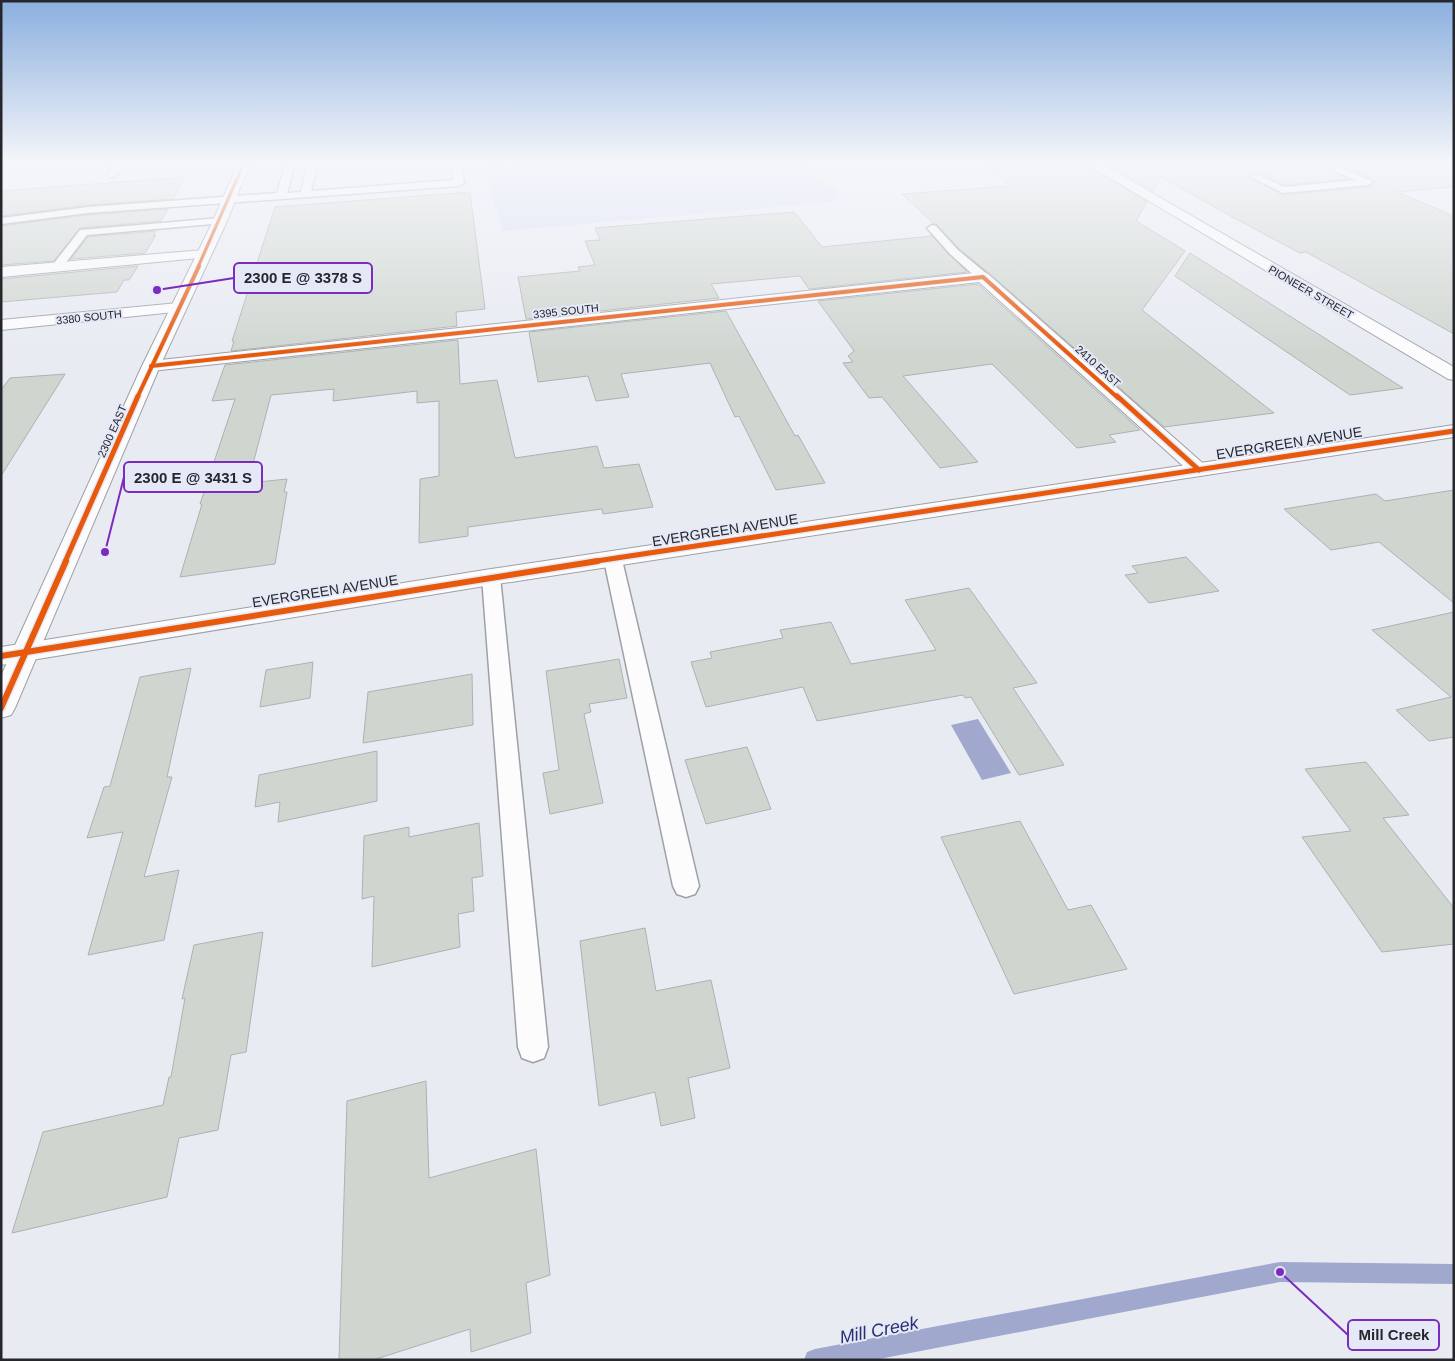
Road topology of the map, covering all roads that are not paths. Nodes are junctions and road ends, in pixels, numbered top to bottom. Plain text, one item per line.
1 (152, 227) edge
2 (217, 227) edge
3 (1200, 227) edge
4 (932, 228) dead end
5 (204, 254) junction
6 (57, 267) junction
7 (1, 272) edge
8 (983, 277) junction
9 (178, 308) junction
10 (1, 326) edge
11 (151, 366) junction
12 (1454, 375) edge
13 (1454, 430) edge
14 (1199, 470) junction
15 (613, 560) junction
16 (491, 577) junction
17 (13, 655) edge
18 (1, 708) edge
19 (686, 886) dead end
20 (533, 1047) dead end

1 - 6 lane
2 - 5 street, 2300 EAST
3 - 12 street, PIONEER STREET
4 - 8 lane
5 - 6 street
5 - 9 street, 2300 EAST
6 - 7 street
8 - 11 street, 3395 SOUTH
8 - 14 street, 2410 EAST
9 - 10 street, 3380 SOUTH
9 - 11 street, 2300 EAST
11 - 17 street, 2300 EAST
13 - 14 street, EVERGREEN AVENUE
14 - 15 street, EVERGREEN AVENUE
15 - 16 street, EVERGREEN AVENUE
15 - 19 lane
16 - 17 street, EVERGREEN AVENUE
16 - 20 lane
17 - 18 street, 2300 EAST

